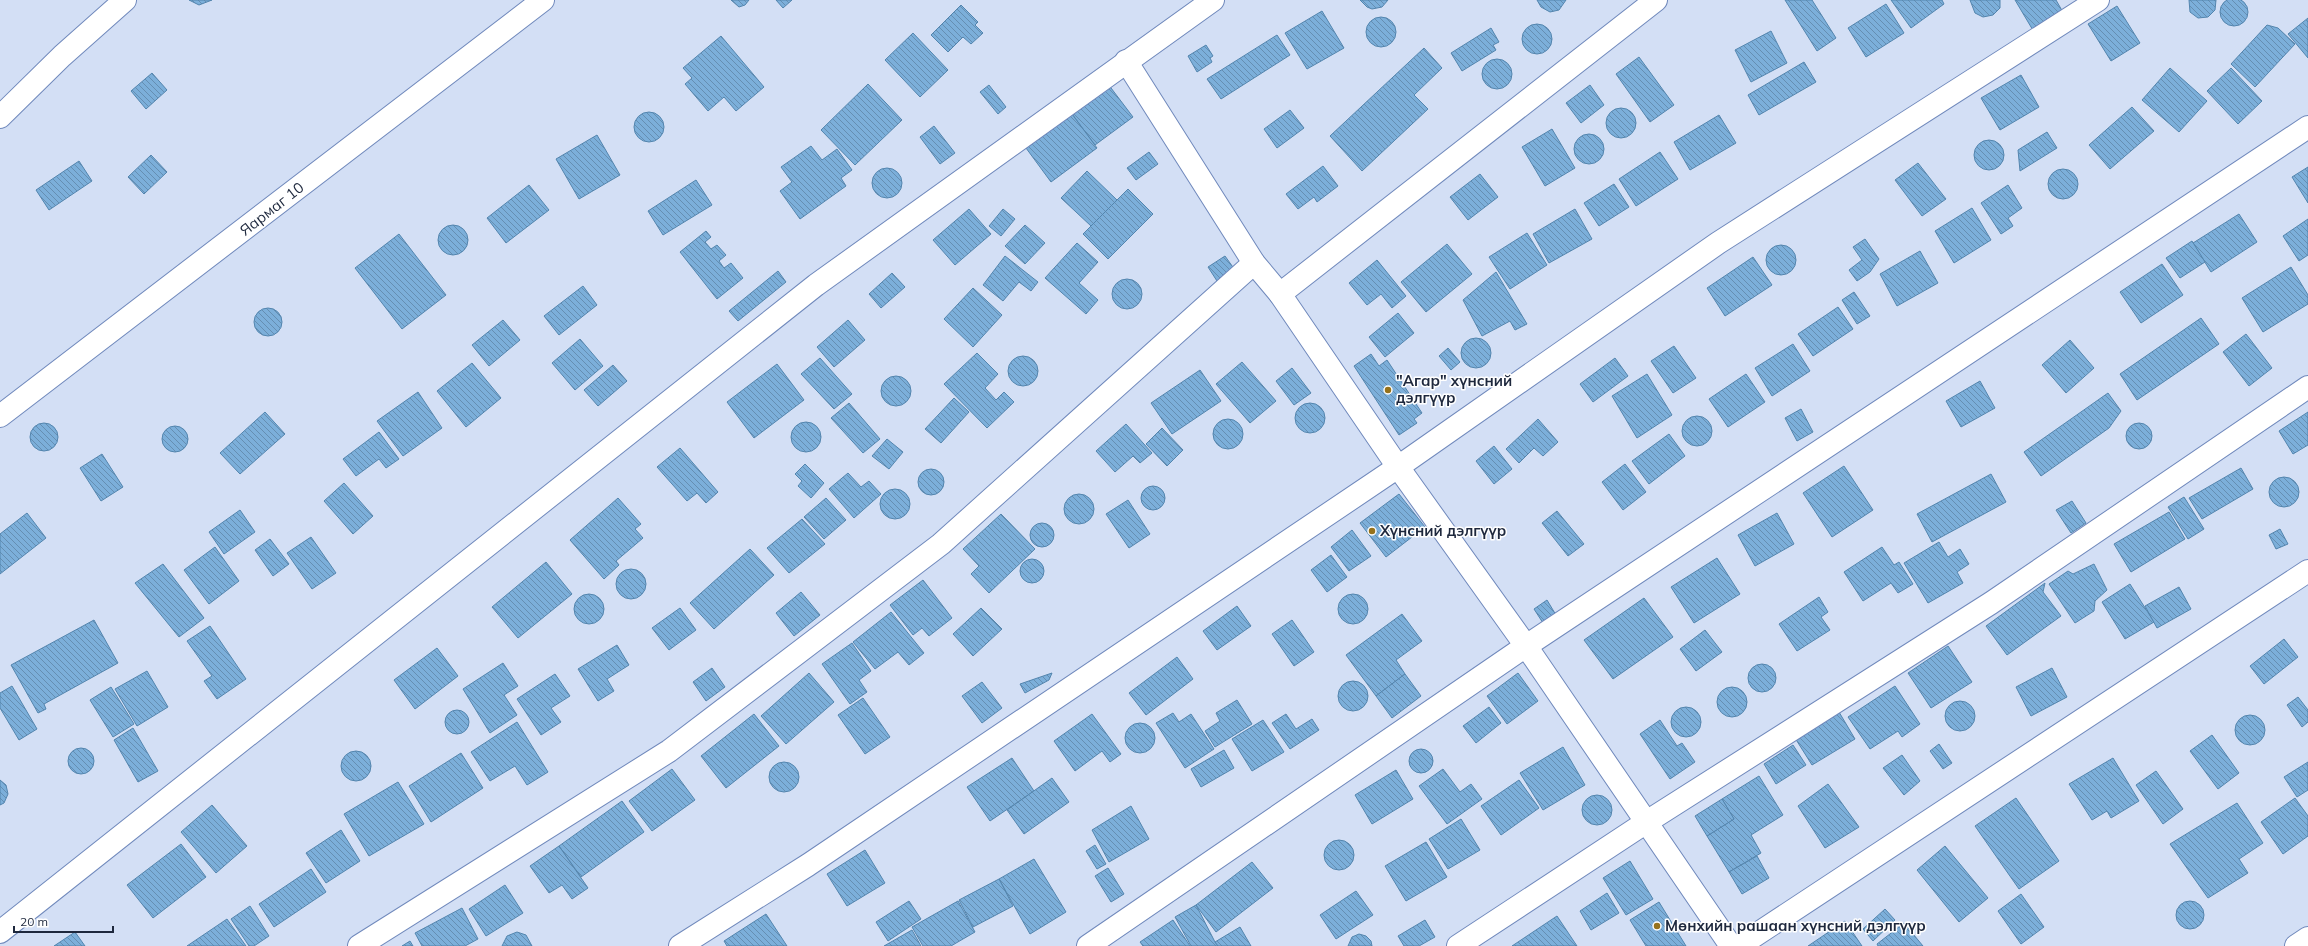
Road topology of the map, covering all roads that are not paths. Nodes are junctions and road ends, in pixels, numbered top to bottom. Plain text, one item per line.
1 (125, 0) edge
2 (543, 0) edge
3 (1213, 0) edge
4 (1656, 0) edge
5 (2098, 0) edge
6 (1126, 61) junction
7 (0, 117) edge
8 (2308, 127) edge
9 (1254, 263) junction
10 (1280, 294) junction
11 (2308, 387) edge
12 (0, 416) edge
13 (1398, 466) junction
14 (2308, 571) edge
15 (1526, 646) junction
16 (1645, 823) junction
17 (0, 932) edge
18 (2308, 938) edge
19 (359, 946) edge
20 (680, 946) edge
21 (1088, 946) edge
22 (1458, 946) edge
23 (1731, 946) edge
24 (1739, 946) edge
25 (2296, 946) edge

1 - 7 street
2 - 12 street, Яармаг 10
3 - 6 street
4 - 10 street
5 - 13 street
6 - 9 street
6 - 17 street
8 - 15 street
9 - 10 street
9 - 19 street
10 - 13 street
11 - 16 street
13 - 15 street
13 - 20 street
14 - 24 street
15 - 16 street
15 - 21 street
16 - 22 street
16 - 23 street
18 - 25 street

